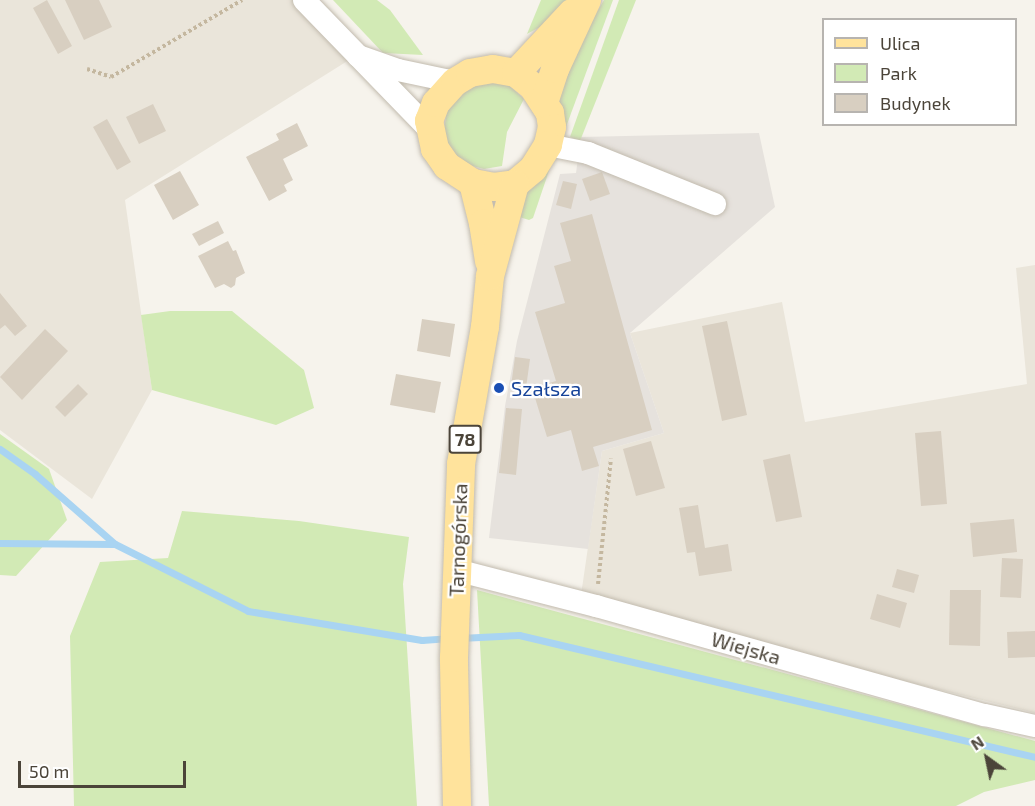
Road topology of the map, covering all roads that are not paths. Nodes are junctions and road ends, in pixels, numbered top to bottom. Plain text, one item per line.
1 (304, 0) edge
2 (586, 0) edge
3 (357, 55) junction
4 (516, 73) junction
5 (455, 82) junction
6 (544, 103) junction
7 (430, 130) junction
8 (548, 145) junction
9 (473, 183) junction
10 (515, 184) junction
11 (716, 204) dead end
12 (490, 276) junction
13 (456, 570) junction
14 (1035, 726) edge
15 (458, 806) edge

1 - 3 street
2 - 4 main road
2 - 6 main road
3 - 5 street
3 - 7 street
4 - 5 main road
4 - 6 main road
5 - 7 main road
6 - 8 main road
7 - 9 main road
8 - 10 main road
8 - 11 street
9 - 10 main road
9 - 12 main road, Tarnogórska / 78
10 - 12 main road, Tarnogórska / 78
12 - 13 main road, Tarnogórska / 78
13 - 14 street, Wiejska
13 - 15 main road, Tarnogórska / 78

